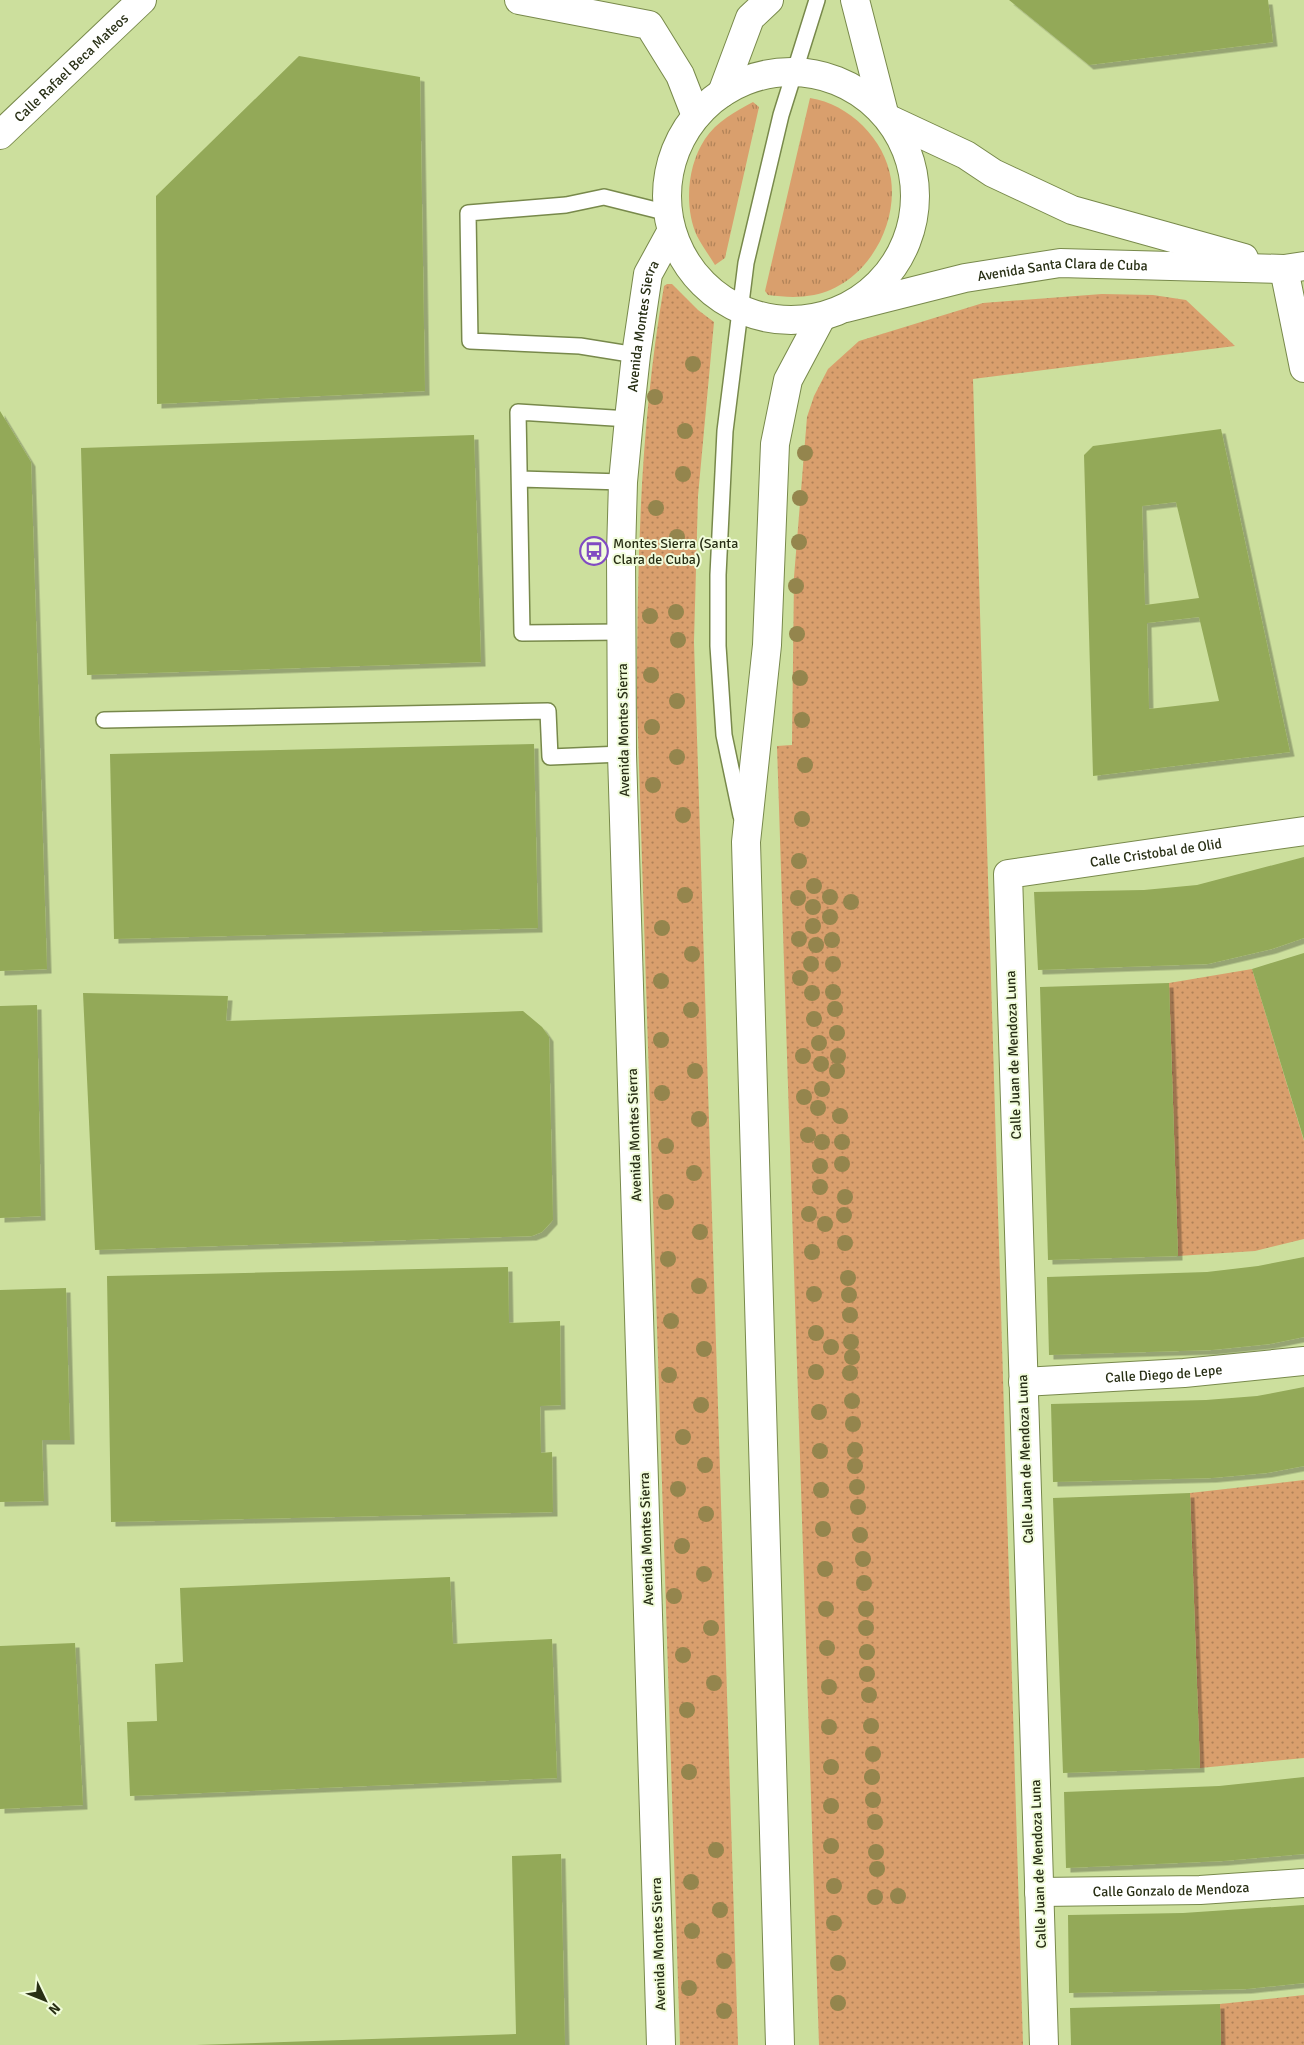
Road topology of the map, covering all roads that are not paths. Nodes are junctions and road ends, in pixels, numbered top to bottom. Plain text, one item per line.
1 (142, 0) edge
2 (520, 0) edge
3 (769, 0) edge
4 (817, 0) edge
5 (855, 0) edge
6 (608, 9) edge
7 (794, 71) junction
8 (722, 93) junction
9 (696, 116) junction
10 (888, 116) junction
11 (0, 135) edge
12 (670, 222) junction
13 (1294, 267) edge
14 (846, 308) junction
15 (739, 310) junction
16 (821, 318) junction
17 (636, 354) junction
18 (1304, 368) edge
19 (629, 419) junction
20 (520, 479) junction
21 (623, 482) junction
22 (621, 632) junction
23 (104, 720) dead end
24 (622, 754) junction
25 (1304, 831) edge
26 (746, 842) junction
27 (1008, 874) joint
28 (1304, 1361) edge
29 (1023, 1382) junction
30 (1304, 1883) edge
31 (1039, 1892) junction
32 (661, 2045) edge
33 (780, 2045) edge
34 (1044, 2045) edge

1 - 11 main road, Calle Rafael Beca Mateos
2 - 6 main road
3 - 8 main road
4 - 7 lane
5 - 10 main road
6 - 9 main road
7 - 8 main road
7 - 10 main road
7 - 15 lane
8 - 9 main road
9 - 12 main road
10 - 13 main road
10 - 14 main road
12 - 15 main road
12 - 17 main road, Avenida Montes Sierra
12 - 17 lane
13 - 14 main road, Avenida Santa Clara de Cuba
13 - 18 main road
14 - 16 main road
15 - 16 main road
15 - 26 lane
16 - 26 main road
17 - 19 main road, Avenida Montes Sierra
19 - 20 lane
19 - 21 main road, Avenida Montes Sierra
20 - 21 lane
20 - 22 lane
21 - 22 main road, Avenida Montes Sierra
22 - 24 main road, Avenida Montes Sierra
23 - 24 lane
24 - 32 main road, Avenida Montes Sierra
25 - 27 main road, Calle Cristobal de Olid
26 - 33 main road
27 - 29 main road, Calle Juan de Mendoza Luna
28 - 29 main road, Calle Diego de Lepe
29 - 31 main road, Calle Juan de Mendoza Luna
30 - 31 main road, Calle Gonzalo de Mendoza
31 - 34 main road, Calle Juan de Mendoza Luna

